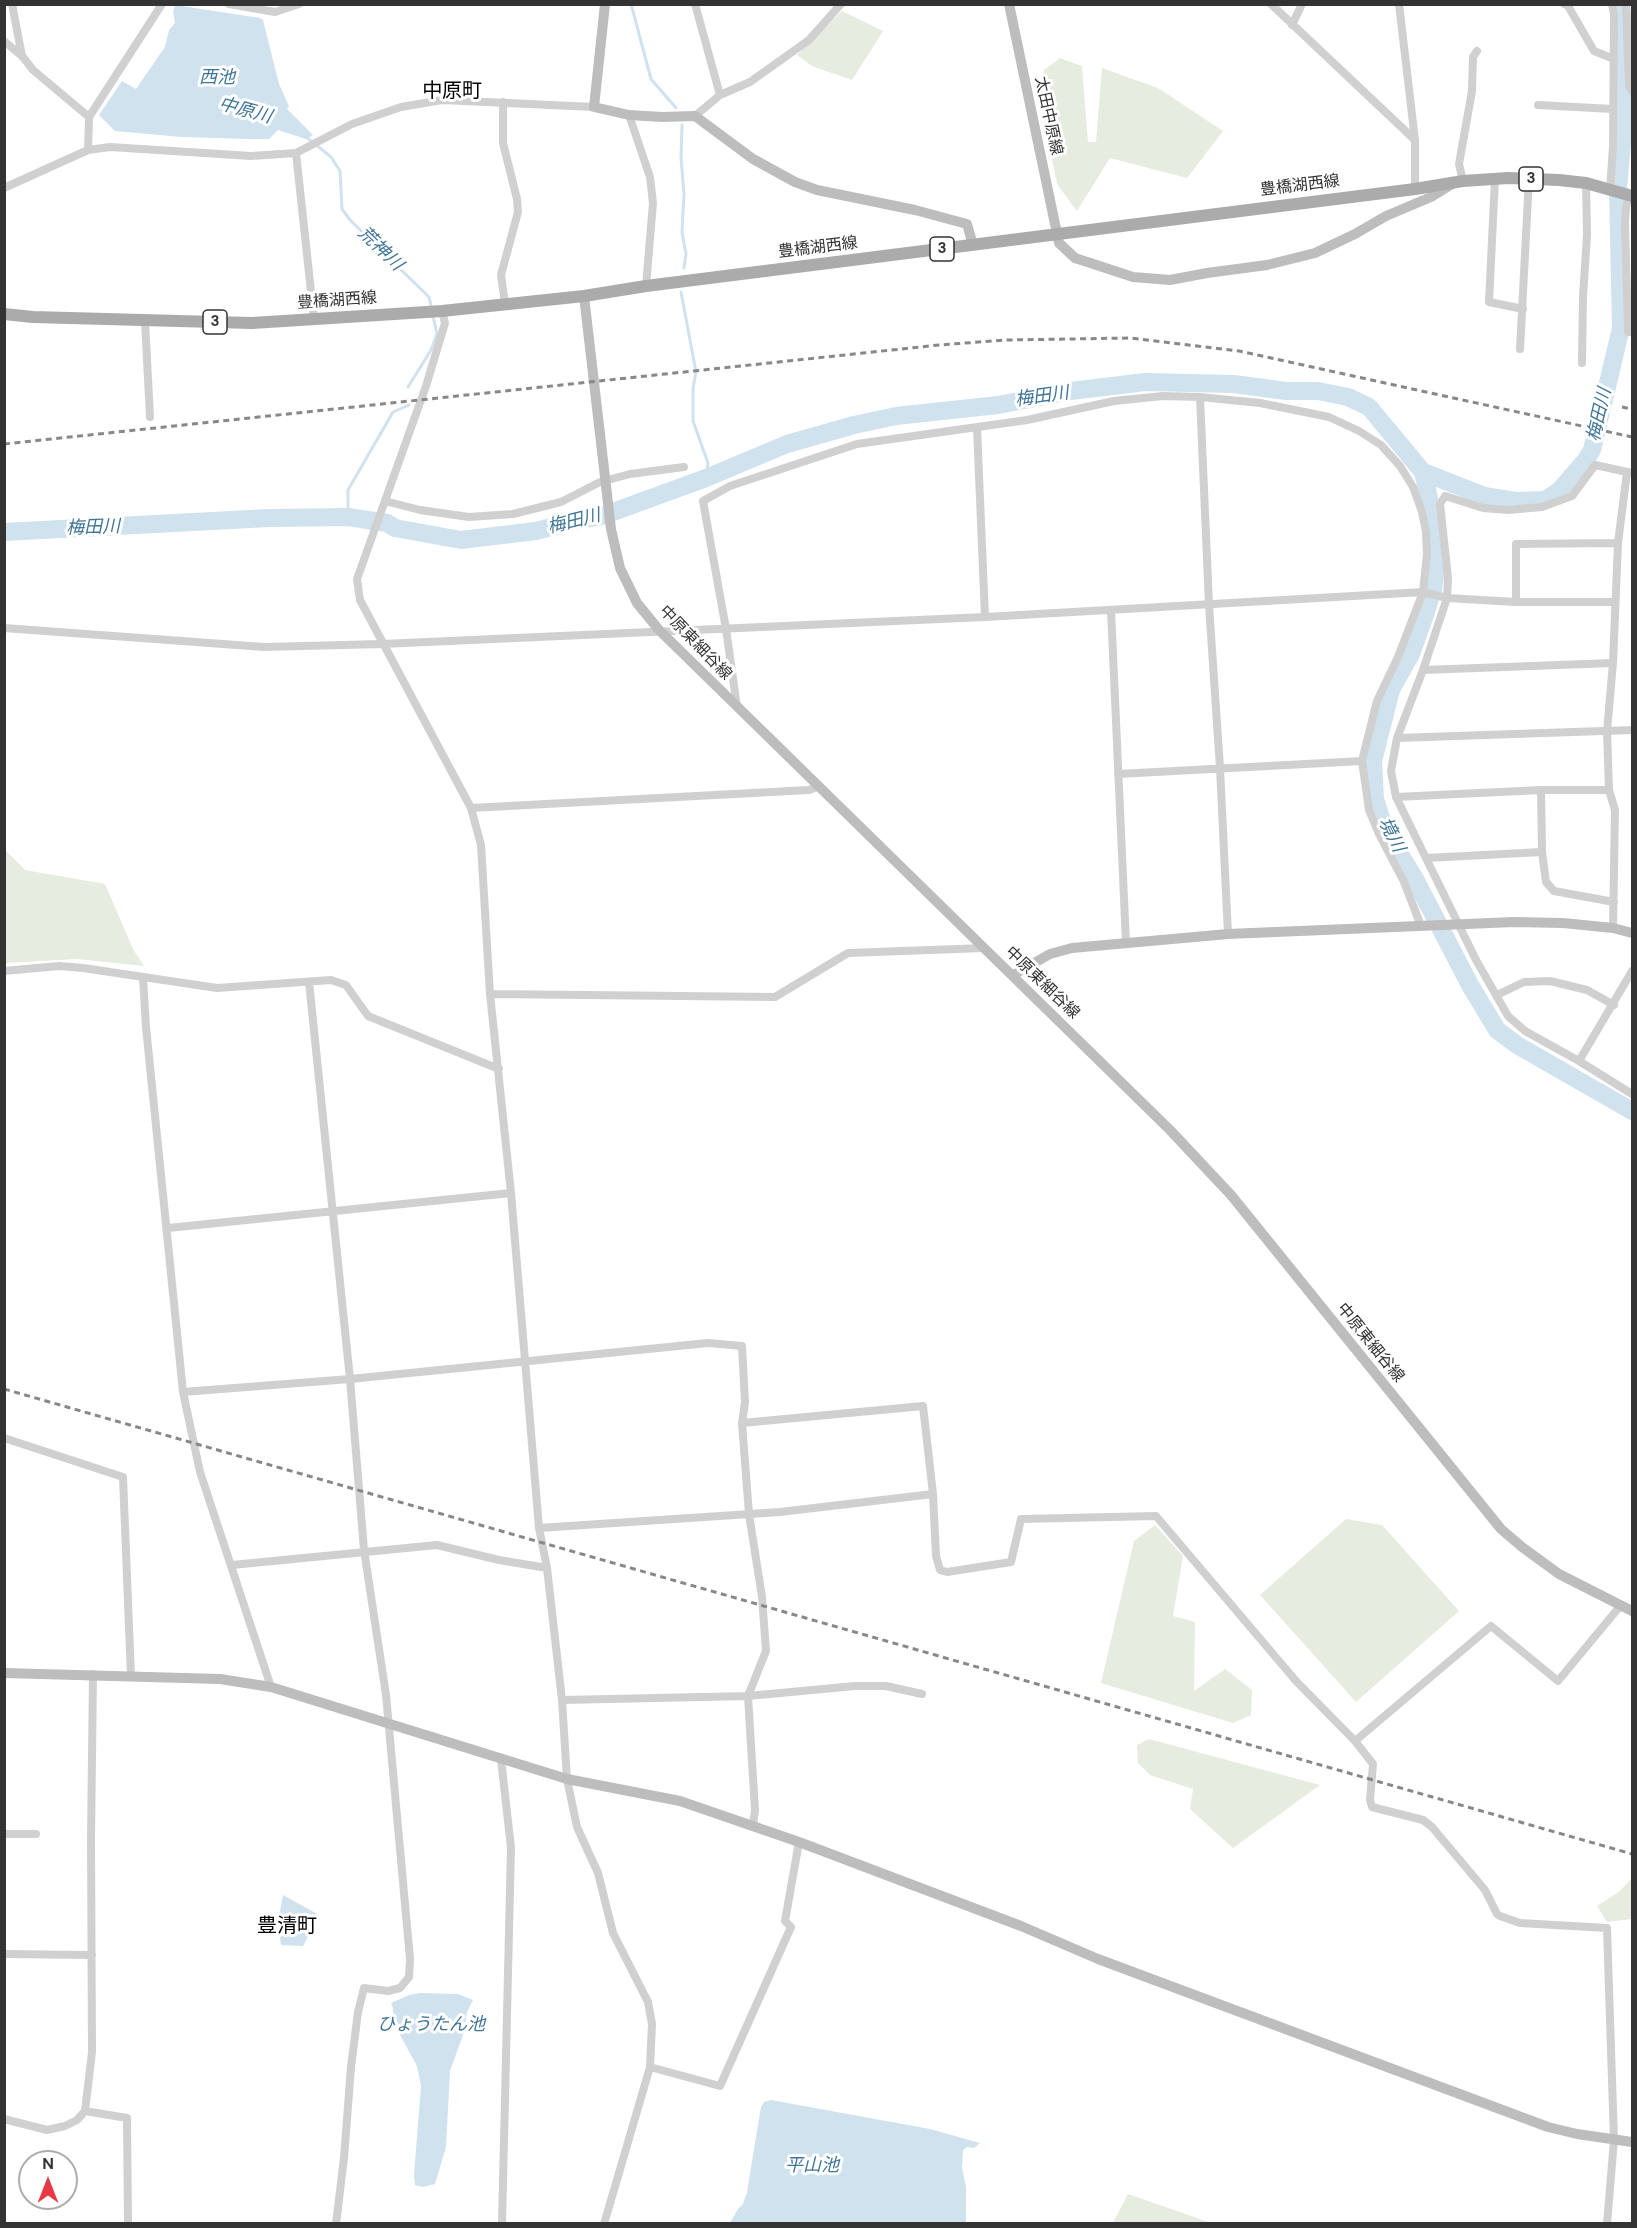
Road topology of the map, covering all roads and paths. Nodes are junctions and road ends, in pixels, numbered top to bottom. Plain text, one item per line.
1 (12, 4) edge
2 (162, 4) edge
3 (229, 4) edge
4 (299, 4) edge
5 (605, 4) edge
6 (695, 4) edge
7 (841, 4) edge
8 (1009, 4) edge
9 (1271, 4) edge
10 (1302, 4) edge
11 (1399, 4) edge
12 (1564, 4) edge
13 (1612, 4) edge
14 (1626, 4) edge
15 (1292, 25) junction
16 (4, 41) edge
17 (1477, 51) dead end
18 (22, 57) junction
19 (1614, 59) junction
20 (1632, 91) edge
21 (720, 95) junction
22 (503, 102) junction
23 (1538, 105) dead end
24 (594, 107) junction
25 (1613, 109) junction
26 (629, 115) junction
27 (695, 116) junction
28 (89, 117) junction
29 (1415, 140) junction
30 (88, 150) junction
31 (296, 153) junction
32 (1529, 178) junction
33 (1495, 179) junction
34 (1459, 181) junction
35 (1586, 183) junction
36 (4, 188) edge
37 (1415, 189) junction
38 (1611, 190) junction
39 (1629, 195) edge
40 (1057, 234) junction
41 (973, 245) junction
42 (646, 286) junction
43 (584, 296) junction
44 (505, 304) junction
45 (1523, 309) junction
46 (434, 312) junction
47 (4, 314) edge
48 (314, 319) junction
49 (145, 321) junction
50 (1632, 332) edge
51 (1520, 349) dead end
52 (1582, 363) dead end
53 (1200, 397) junction
54 (150, 417) dead end
55 (977, 428) junction
56 (684, 467) dead end
57 (1630, 472) edge
58 (606, 483) junction
59 (384, 503) junction
60 (1618, 543) junction
61 (1423, 592) junction
62 (1447, 598) junction
63 (1515, 602) junction
64 (1616, 602) junction
65 (1209, 605) junction
66 (1111, 610) junction
67 (985, 617) junction
68 (4, 628) edge
69 (726, 629) junction
70 (659, 630) junction
71 (382, 644) junction
72 (1612, 663) junction
73 (1423, 670) junction
74 (737, 708) junction
75 (1607, 730) junction
76 (1632, 730) edge
77 (1396, 738) junction
78 (1362, 761) junction
79 (1220, 768) junction
80 (1118, 774) junction
81 (817, 787) junction
82 (1541, 790) junction
83 (1609, 790) junction
84 (1396, 797) junction
85 (471, 808) junction
86 (1542, 852) junction
87 (1426, 858) junction
88 (1614, 902) junction
89 (1459, 924) junction
90 (1424, 925) junction
91 (1613, 928) junction
92 (1632, 933) edge
93 (1228, 934) junction
94 (1126, 943) junction
95 (984, 948) junction
96 (4, 971) edge
97 (1632, 971) edge
98 (1013, 975) junction
99 (143, 978) junction
100 (309, 982) junction
101 (490, 994) junction
102 (1497, 995) junction
103 (1614, 1005) junction
104 (1580, 1061) junction
105 (499, 1069) junction
106 (1632, 1094) edge
107 (511, 1193) junction
108 (332, 1211) junction
109 (168, 1228) junction
110 (525, 1362) junction
111 (350, 1379) junction
112 (183, 1392) junction
113 (742, 1423) junction
114 (4, 1438) edge
115 (933, 1494) junction
116 (749, 1514) junction
117 (539, 1528) junction
118 (364, 1550) junction
119 (232, 1565) junction
120 (547, 1568) junction
121 (1621, 1605) junction
122 (1632, 1611) edge
123 (4, 1673) edge
124 (93, 1674) junction
125 (131, 1677) junction
126 (271, 1687) junction
127 (922, 1694) dead end
128 (748, 1696) junction
129 (562, 1700) junction
130 (388, 1724) junction
131 (1355, 1740) junction
132 (501, 1759) junction
133 (567, 1779) junction
134 (753, 1825) junction
135 (4, 1834) edge
136 (36, 1834) dead end
137 (799, 1842) junction
138 (4, 1954) edge
139 (93, 1955) junction
140 (650, 2067) junction
141 (85, 2111) junction
142 (4, 2119) edge
143 (1614, 2140) junction
144 (1632, 2142) edge
145 (128, 2223) edge
146 (336, 2223) edge
147 (502, 2223) edge
148 (604, 2223) edge
149 (1607, 2223) edge

1 - 18 street
2 - 28 street
3 - 4 street
5 - 24 street
6 - 21 street
7 - 21 street
8 - 40 street, 太田中原線
9 - 15 street
10 - 15 street
11 - 29 street
12 - 19 street
13 - 19 street
14 - 20 street
15 - 29 street
16 - 18 street
17 - 34 street
18 - 28 street
19 - 25 street
21 - 27 street
22 - 24 street
22 - 31 street
22 - 44 street
23 - 25 street
24 - 26 street
25 - 38 street
26 - 27 street
26 - 42 street
27 - 41 street
28 - 30 street
29 - 37 street
30 - 31 street
30 - 36 street
31 - 48 street
32 - 33 main road, 豊橋湖西線 / 3
32 - 35 main road, 豊橋湖西線 / 3
32 - 45 street
33 - 34 main road, 豊橋湖西線 / 3
33 - 45 street
34 - 37 main road, 豊橋湖西線 / 3
34 - 40 street
35 - 38 main road, 豊橋湖西線 / 3
35 - 52 street
37 - 40 main road, 豊橋湖西線 / 3
38 - 39 main road, 豊橋湖西線 / 3
39 - 50 street
40 - 41 main road, 豊橋湖西線 / 3
41 - 42 main road, 豊橋湖西線 / 3
42 - 43 main road, 豊橋湖西線 / 3
43 - 44 main road, 豊橋湖西線 / 3
43 - 58 street, 中原東細谷線
44 - 46 main road, 豊橋湖西線 / 3
45 - 51 street
46 - 48 main road, 豊橋湖西線 / 3
46 - 59 street
47 - 49 main road, 豊橋湖西線 / 3
48 - 49 main road, 豊橋湖西線 / 3
49 - 54 street
53 - 55 street
53 - 61 street
53 - 65 street
55 - 67 street
55 - 69 street
56 - 58 street
57 - 60 street
57 - 62 street
58 - 59 street
58 - 70 street, 中原東細谷線
59 - 71 street
60 - 63 street
60 - 64 street
61 - 62 street
61 - 65 street
61 - 78 street
62 - 63 street
62 - 73 street
63 - 64 street
64 - 72 street
65 - 66 street
65 - 79 street
66 - 67 street
66 - 80 street
67 - 69 street
68 - 71 street
69 - 70 street
69 - 74 street
70 - 71 street
70 - 74 street, 中原東細谷線
71 - 85 street
72 - 73 street
72 - 75 street
73 - 77 street
74 - 81 street, 中原東細谷線
75 - 76 street
75 - 77 street
75 - 83 street
77 - 84 street
78 - 79 street
78 - 90 street
79 - 80 street
79 - 93 street
80 - 94 street
81 - 85 street
81 - 95 street, 中原東細谷線
82 - 83 street
82 - 84 street
82 - 86 street
83 - 88 street
84 - 87 street
85 - 101 street
86 - 87 street
86 - 88 street
87 - 89 street
88 - 91 street
89 - 90 street
89 - 91 street
89 - 102 street
90 - 93 street
91 - 92 street
93 - 94 street
94 - 98 street
95 - 98 street, 中原東細谷線
95 - 101 street
96 - 99 street
97 - 103 street
98 - 121 street, 中原東細谷線
99 - 100 street
99 - 109 street
100 - 105 street
100 - 108 street
101 - 105 street
102 - 103 street
102 - 104 street
103 - 104 street
104 - 106 street
105 - 107 street
107 - 108 street
107 - 110 street
108 - 109 street
108 - 111 street
109 - 112 street
110 - 111 street
110 - 113 street
110 - 117 street
111 - 112 street
111 - 118 street
112 - 119 street
113 - 115 street
113 - 116 street
114 - 125 street
115 - 116 street
115 - 131 street
116 - 117 street
116 - 128 street
117 - 120 street
118 - 119 street
118 - 120 street
118 - 130 street
119 - 126 street
120 - 129 street
121 - 122 street, 中原東細谷線
121 - 131 street
123 - 124 street
124 - 125 street
124 - 139 street
125 - 126 street
126 - 130 street
127 - 128 street
128 - 129 street
128 - 134 street
129 - 133 street
130 - 132 street
130 - 146 street
131 - 143 street
132 - 133 street
132 - 147 street
133 - 134 street
133 - 140 street
134 - 137 street
135 - 136 street
137 - 140 street
137 - 143 street
138 - 139 street
139 - 141 street
140 - 148 street
141 - 142 street
141 - 145 street
143 - 144 street
143 - 149 street

